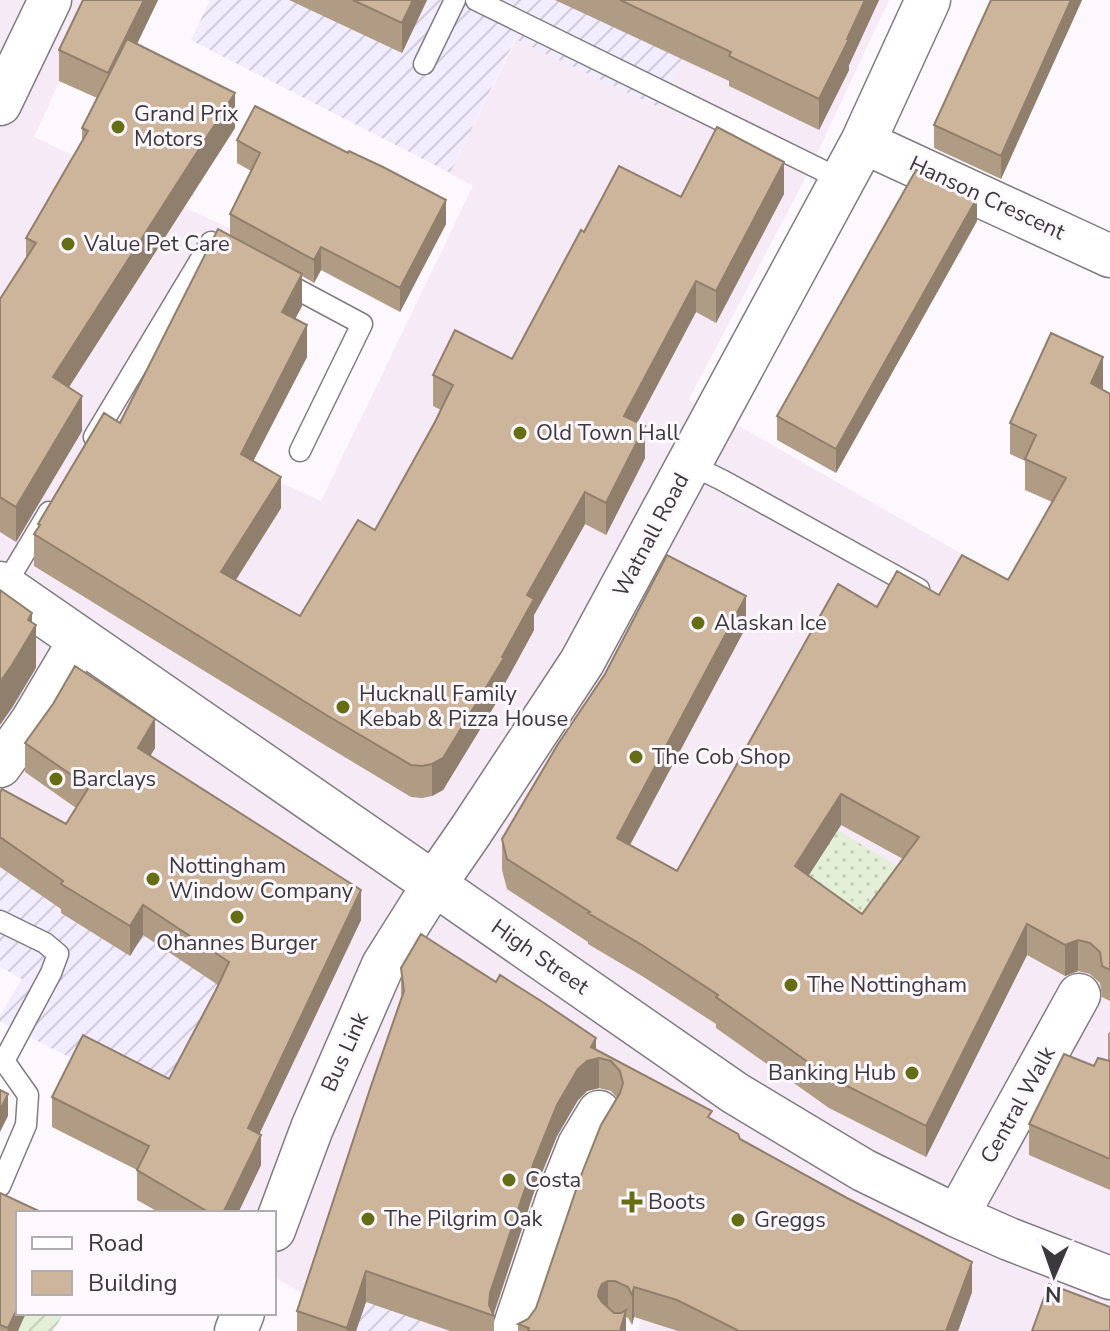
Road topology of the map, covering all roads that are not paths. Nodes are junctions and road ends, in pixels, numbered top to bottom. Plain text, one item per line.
1 (50, 0) edge
2 (455, 0) edge
3 (476, 0) edge
4 (928, 0) edge
5 (424, 64) dead end
6 (0, 104) edge
7 (863, 142) junction
8 (842, 180) junction
9 (1110, 256) edge
10 (300, 451) dead end
11 (82, 456) edge
12 (689, 464) junction
13 (59, 496) edge
14 (2, 586) edge
15 (940, 601) edge
16 (80, 640) junction
17 (0, 766) edge
18 (434, 884) junction
19 (0, 921) edge
20 (1079, 995) dead end
21 (599, 1112) dead end
22 (0, 1186) edge
23 (957, 1216) junction
24 (276, 1225) edge
25 (1110, 1278) edge
26 (522, 1308) edge

1 - 6 street
2 - 5 lane
3 - 8 lane
4 - 7 main road, Watnall Road
7 - 8 main road, Watnall Road
7 - 9 street, Hanson Crescent
8 - 12 main road, Watnall Road
10 - 11 lane
12 - 15 lane
12 - 18 main road, Watnall Road
13 - 14 lane
14 - 16 main road, High Street
16 - 17 street
16 - 18 main road, High Street
18 - 23 street, High Street
18 - 24 street, Bus Link
19 - 22 lane
20 - 23 street, Central Walk
21 - 26 street
23 - 25 street, High Street

